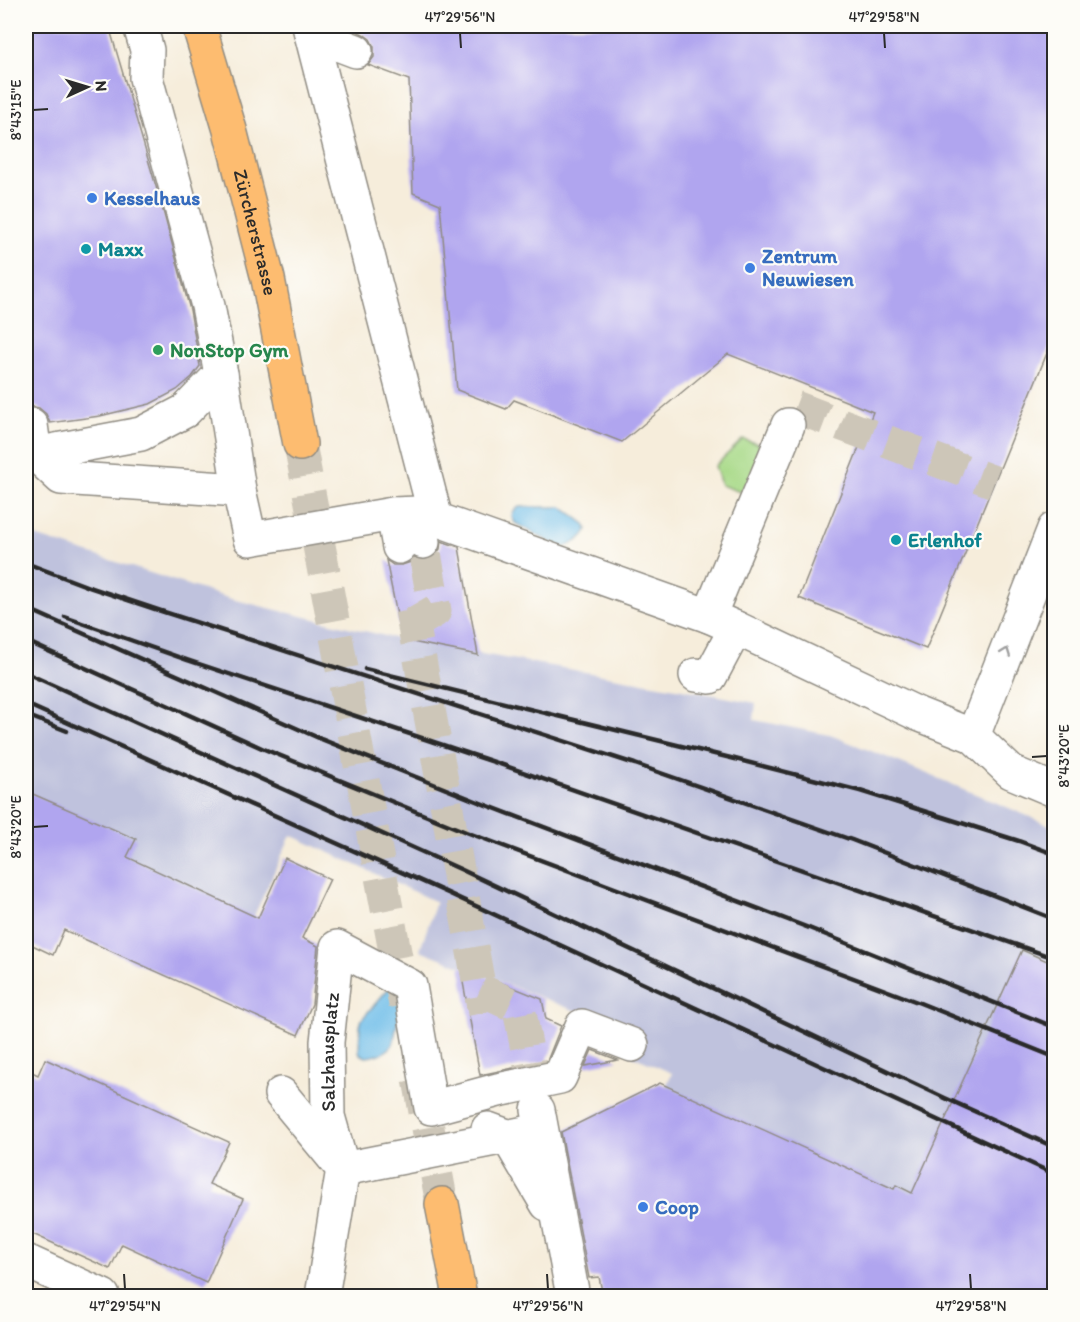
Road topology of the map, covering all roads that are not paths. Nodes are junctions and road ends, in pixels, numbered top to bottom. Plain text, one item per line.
1 (119, 26) edge
2 (140, 26) edge
3 (199, 26) edge
4 (310, 30) edge
5 (357, 51) dead end
6 (146, 78) junction
7 (221, 374) junction
8 (788, 426) dead end
9 (300, 444) tunnel mouth
10 (31, 445) edge
11 (239, 490) junction
12 (414, 527) junction
13 (1054, 529) edge
14 (723, 622) junction
15 (696, 675) dead end
16 (974, 736) junction
17 (1054, 790) edge
18 (632, 1045) dead end
19 (532, 1079) junction
20 (281, 1094) dead end
21 (431, 1108) junction
22 (541, 1130) junction
23 (507, 1136) junction
24 (343, 1168) junction
25 (442, 1204) tunnel mouth
26 (558, 1223) junction
27 (26, 1261) edge
28 (104, 1296) edge
29 (322, 1296) edge
30 (460, 1296) edge
31 (573, 1296) edge

1 - 6 street
2 - 6 street
3 - 9 main road, Zürcherstrasse
4 - 5 street
4 - 12 street
6 - 7 street
7 - 10 street
7 - 11 street
8 - 14 street
10 - 11 street
11 - 12 street
12 - 14 street
16 -> 13 street
14 - 15 street
14 - 16 street
16 - 17 street
18 - 19 street
19 - 21 street
19 - 22 street
20 - 24 street
21 - 23 street
21 - 24 street, Salzhausplatz
22 - 23 street
22 - 26 street
23 - 24 street
23 - 26 street
24 - 29 street
25 - 30 main road
26 - 31 street
27 - 28 street

